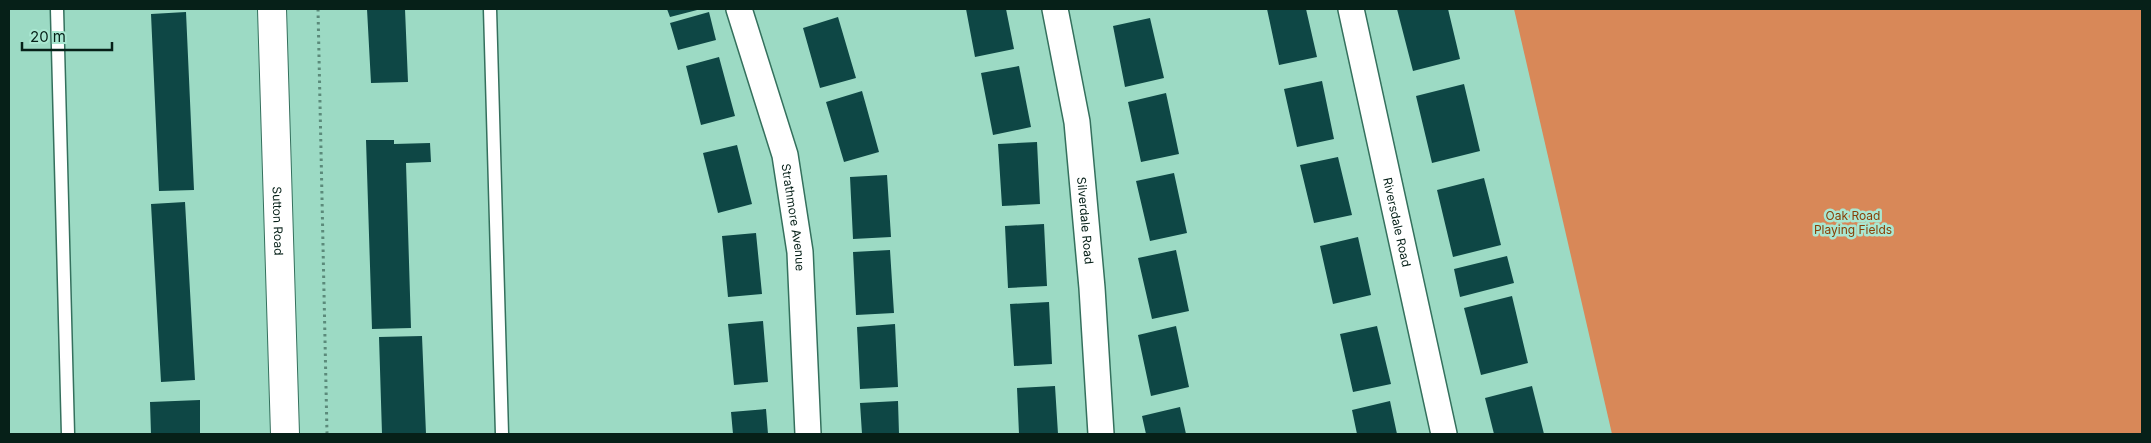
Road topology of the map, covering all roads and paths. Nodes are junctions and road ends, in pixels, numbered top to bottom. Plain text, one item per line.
1 (57, 9) edge
2 (272, 9) edge
3 (318, 9) edge
4 (490, 9) edge
5 (739, 9) edge
6 (1055, 9) edge
7 (1351, 9) edge
8 (68, 434) edge
9 (285, 434) edge
10 (327, 434) edge
11 (502, 434) edge
12 (808, 434) edge
13 (1101, 434) edge
14 (1444, 434) edge

1 - 8 lane
2 - 9 street, Sutton Road
3 - 10 path
4 - 11 lane
5 - 12 street, Strathmore Avenue
6 - 13 street, Silverdale Road
7 - 14 street, Riversdale Road

